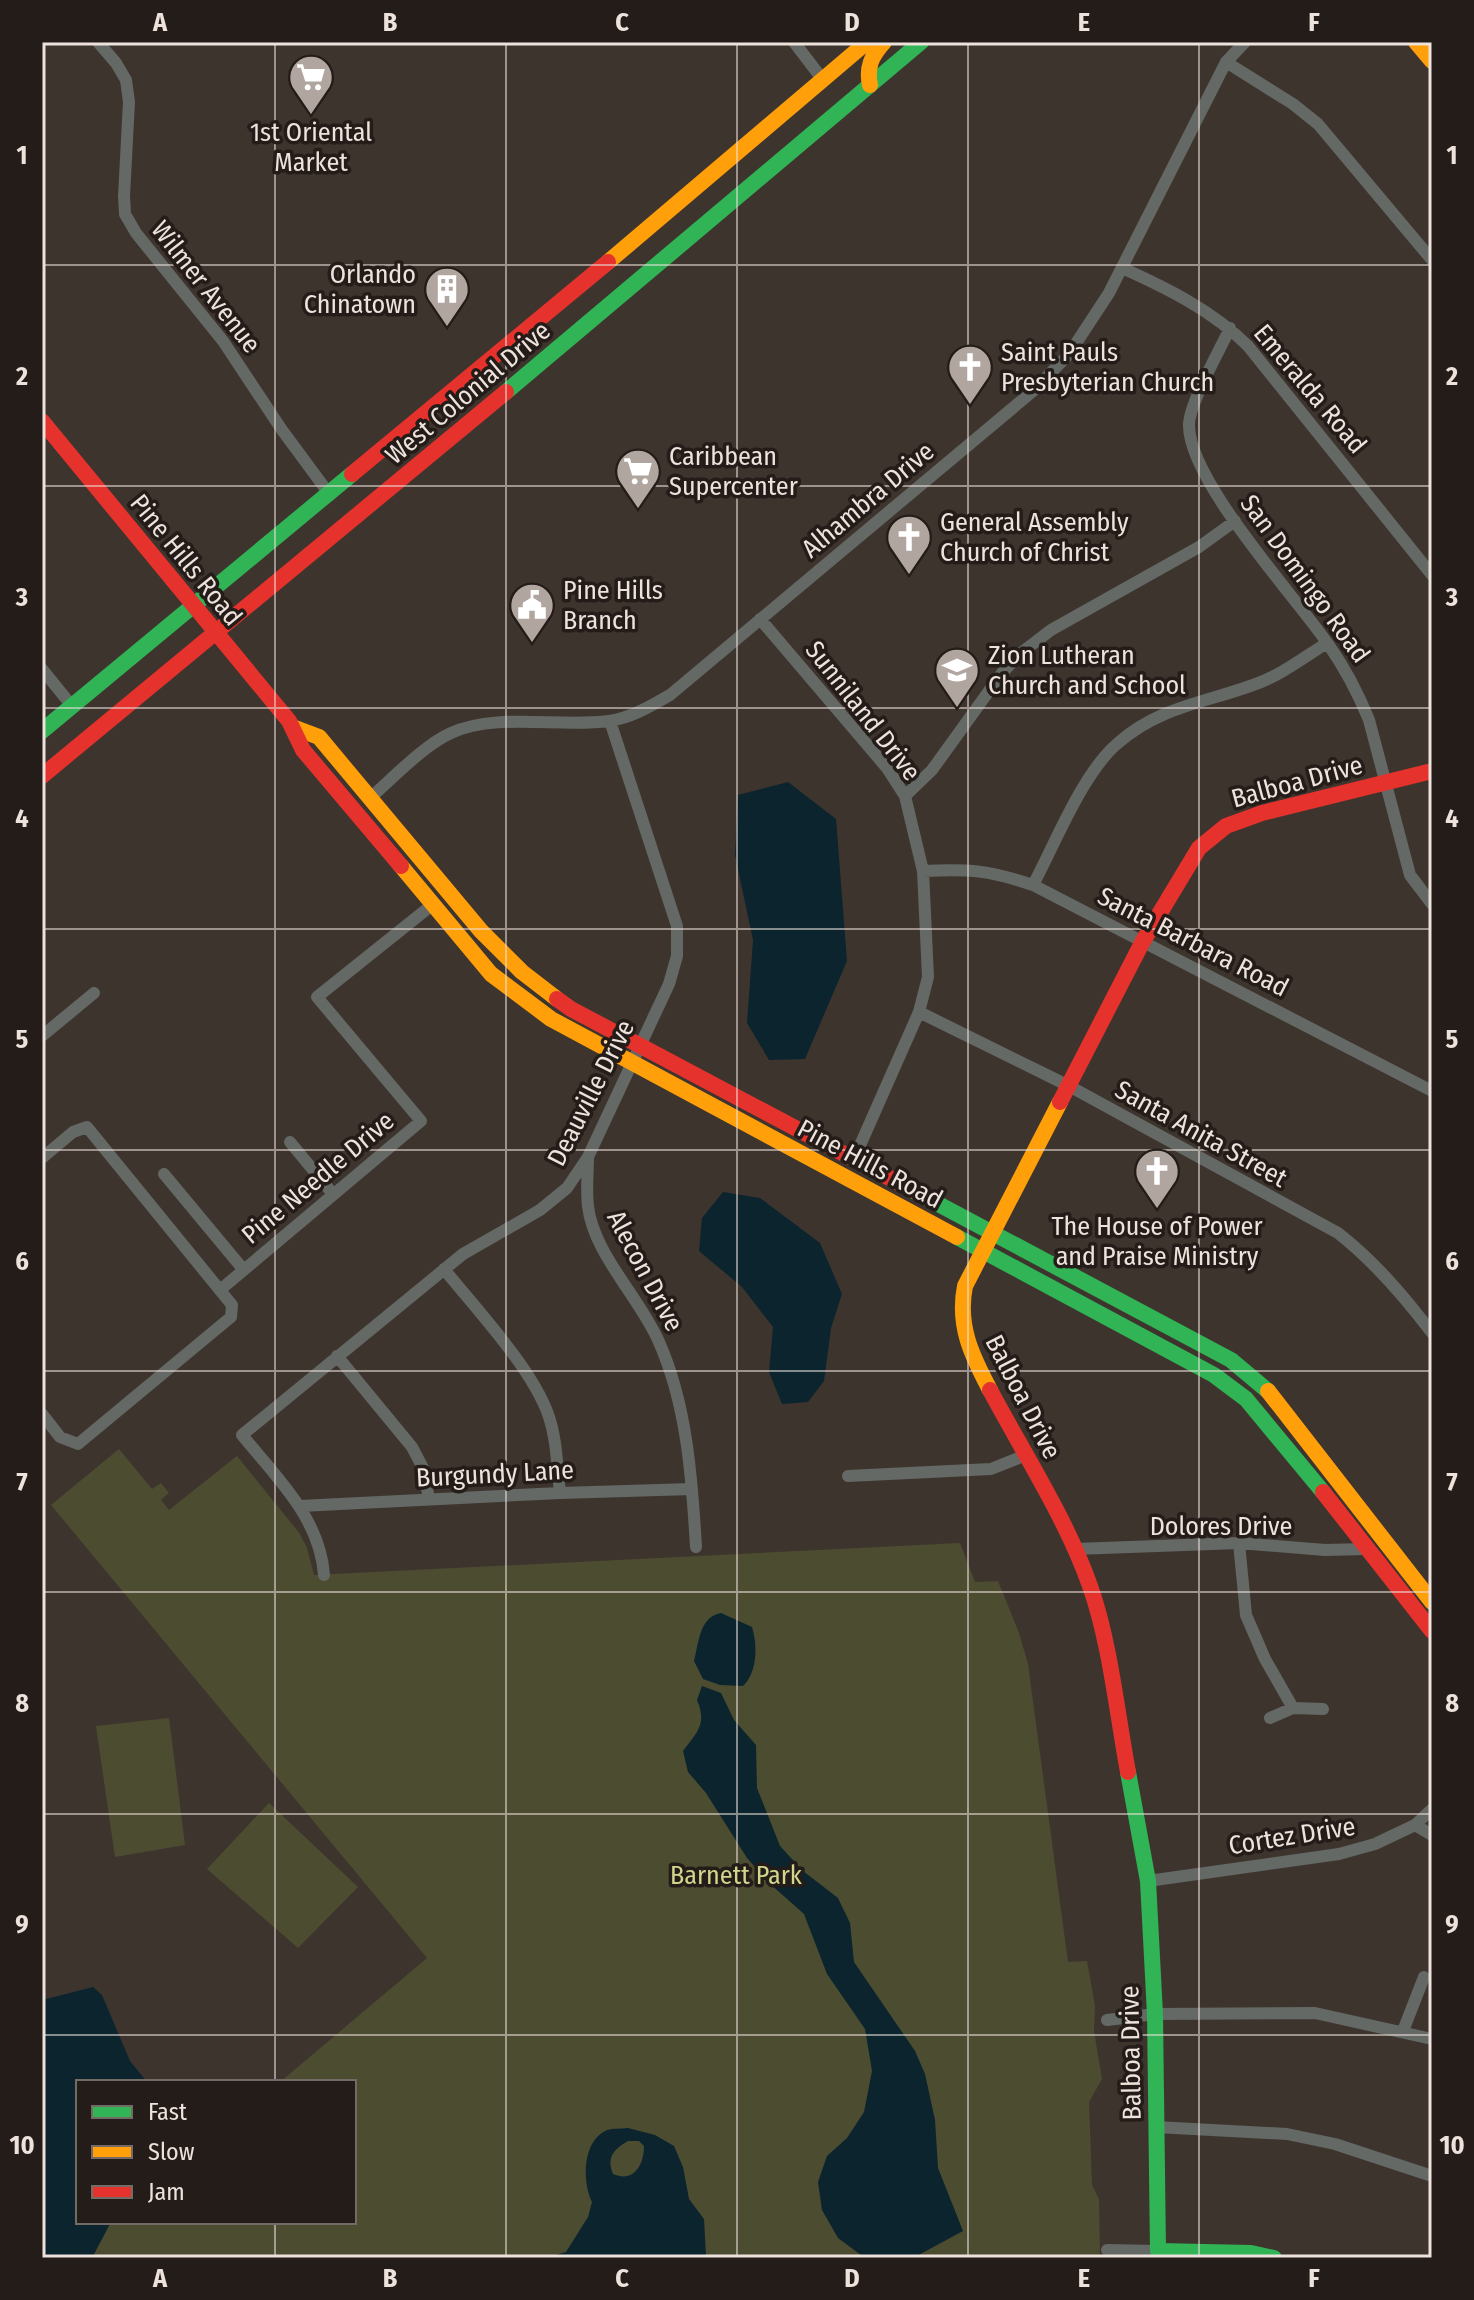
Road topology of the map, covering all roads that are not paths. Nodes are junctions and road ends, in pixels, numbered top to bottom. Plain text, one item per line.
1 (98, 42) edge
2 (794, 42) edge
3 (867, 42) edge
4 (884, 42) edge
5 (921, 42) edge
6 (1245, 42) edge
7 (1416, 42) edge
8 (1432, 61) edge
9 (1226, 62) junction
10 (823, 80) junction
11 (870, 85) junction
12 (770, 170) junction
13 (628, 246) junction
14 (1432, 260) edge
15 (1122, 268) junction
16 (651, 271) junction
17 (1230, 328) junction
18 (492, 359) junction
19 (42, 421) edge
20 (454, 436) junction
21 (330, 495) junction
22 (1235, 521) junction
23 (1432, 575) edge
24 (193, 607) junction
25 (760, 619) junction
26 (215, 634) junction
27 (1327, 643) junction
28 (42, 669) edge
29 (72, 706) junction
30 (610, 721) junction
31 (295, 728) junction
32 (42, 731) edge
33 (315, 764) junction
34 (1432, 771) edge
35 (42, 776) edge
36 (1384, 783) junction
37 (905, 796) junction
38 (370, 798) junction
39 (923, 871) junction
40 (1033, 885) junction
41 (1432, 904) edge
42 (432, 905) junction
43 (1143, 941) junction
44 (94, 993) dead end
45 (919, 1012) junction
46 (42, 1036) edge
47 (641, 1046) junction
48 (633, 1064) junction
49 (1069, 1086) junction
50 (1432, 1091) edge
51 (290, 1142) dead end
52 (588, 1157) junction
53 (42, 1158) edge
54 (854, 1159) junction
55 (164, 1174) dead end
56 (333, 1194) junction
57 (991, 1234) junction
58 (983, 1251) junction
59 (243, 1269) junction
60 (444, 1269) junction
61 (220, 1290) junction
62 (1430, 1326) edge
63 (337, 1356) junction
64 (42, 1414) edge
65 (1026, 1455) junction
66 (848, 1476) dead end
67 (692, 1489) junction
68 (560, 1493) junction
69 (429, 1499) junction
70 (300, 1506) junction
71 (1239, 1543) junction
72 (696, 1547) dead end
73 (1075, 1549) junction
74 (1366, 1549) junction
75 (324, 1575) dead end
76 (1432, 1602) edge
77 (1432, 1631) edge
78 (1293, 1708) junction
79 (1323, 1709) dead end
80 (1270, 1718) dead end
81 (1432, 1809) edge
82 (1415, 1825) junction
83 (1432, 1835) edge
84 (1148, 1881) junction
85 (1424, 1977) dead end
86 (1155, 2014) junction
87 (1107, 2020) dead end
88 (1403, 2031) junction
89 (1432, 2039) edge
90 (1156, 2127) junction
91 (1432, 2176) edge
92 (1107, 2250) dead end
93 (1158, 2254) edge
94 (1274, 2258) edge

1 - 21 street, Wilmer Avenue
2 - 10 street
3 - 10 main road, West Colonial Drive
4 - 11 main road
5 - 11 main road, West Colonial Drive
6 - 9 street, Alhambra Drive
7 - 8 main road
9 - 14 street
9 - 15 street, Alhambra Drive
10 - 12 main road
10 - 13 main road, West Colonial Drive
11 - 12 main road, West Colonial Drive
12 - 16 main road, West Colonial Drive
13 - 16 main road
13 - 18 main road, West Colonial Drive
15 - 17 street, Emeralda Road
15 - 25 street, Alhambra Drive
16 - 20 main road, West Colonial Drive
17 - 22 street, San Domingo Road
17 - 23 street, Emeralda Road
18 - 20 main road
18 - 21 main road, West Colonial Drive
19 - 24 main road, Pine Hills Road
20 - 26 main road, West Colonial Drive
21 - 24 main road, West Colonial Drive
22 - 27 street, San Domingo Road
22 - 37 street
24 - 26 main road, Pine Hills Road
24 - 29 main road, West Colonial Drive
25 - 30 street, Alhambra Drive
25 - 37 street, Sunniland Drive
26 - 31 main road, Pine Hills Road
26 - 35 main road, West Colonial Drive
27 - 36 street, San Domingo Road
27 - 40 street
28 - 29 street
29 - 32 main road, West Colonial Drive
30 - 38 street, Alhambra Drive
30 - 47 street, Deauville Drive
31 - 33 main road, Pine Hills Road
31 - 38 main road, Pine Hills Road
33 - 38 main road
33 - 42 main road, Pine Hills Road
34 - 36 main road, Balboa Drive
36 - 41 street, San Domingo Road
36 - 43 main road, Balboa Drive
37 - 39 street, Sunniland Drive
38 - 47 main road, Pine Hills Road
39 - 40 street, Santa Barbara Road
39 - 45 street, Sunniland Drive
40 - 43 street, Santa Barbara Road
42 - 48 main road, Pine Hills Road
42 - 56 street, Pine Needle Drive
43 - 49 main road, Balboa Drive
43 - 50 street, Santa Barbara Road
44 - 46 street
45 - 49 street, Santa Anita Street
45 - 54 street, Sunniland Drive
47 - 48 street, Deauville Drive
47 - 54 main road, Pine Hills Road
48 - 52 street, Deauville Drive
48 - 58 main road, Pine Hills Road
49 - 57 main road, Balboa Drive
49 - 62 street, Santa Anita Street
51 - 56 street
52 - 60 street, Deauville Drive
52 - 67 street, Alecon Drive
53 - 61 street
54 - 57 main road, Pine Hills Road
55 - 59 street
56 - 59 street, Pine Needle Drive
57 - 58 main road, Balboa Drive
57 - 76 main road, Pine Hills Road
58 - 65 main road, Balboa Drive
58 - 74 main road, Pine Hills Road
59 - 61 street, Pine Needle Drive
60 - 63 street, Deauville Drive
60 - 68 street
61 - 64 street
63 - 69 street
63 - 70 street, Deauville Drive
65 - 66 street
65 - 73 main road, Balboa Drive
67 - 68 street, Burgundy Lane
67 - 72 street, Alecon Drive
68 - 69 street, Burgundy Lane
69 - 70 street, Burgundy Lane
70 - 75 street
71 - 73 street, Dolores Drive
71 - 74 street, Dolores Drive
71 - 78 street
73 - 84 main road, Balboa Drive
74 - 77 main road, Pine Hills Road
78 - 79 street
78 - 80 street
81 - 82 street, Cortez Drive
82 - 83 street
82 - 84 street, Cortez Drive
84 - 86 main road, Balboa Drive
85 - 88 street
86 - 87 street
86 - 88 street
86 - 90 main road, Balboa Drive
88 - 89 street
90 - 91 street
90 - 93 main road, Balboa Drive
92 - 93 street
93 - 94 main road

